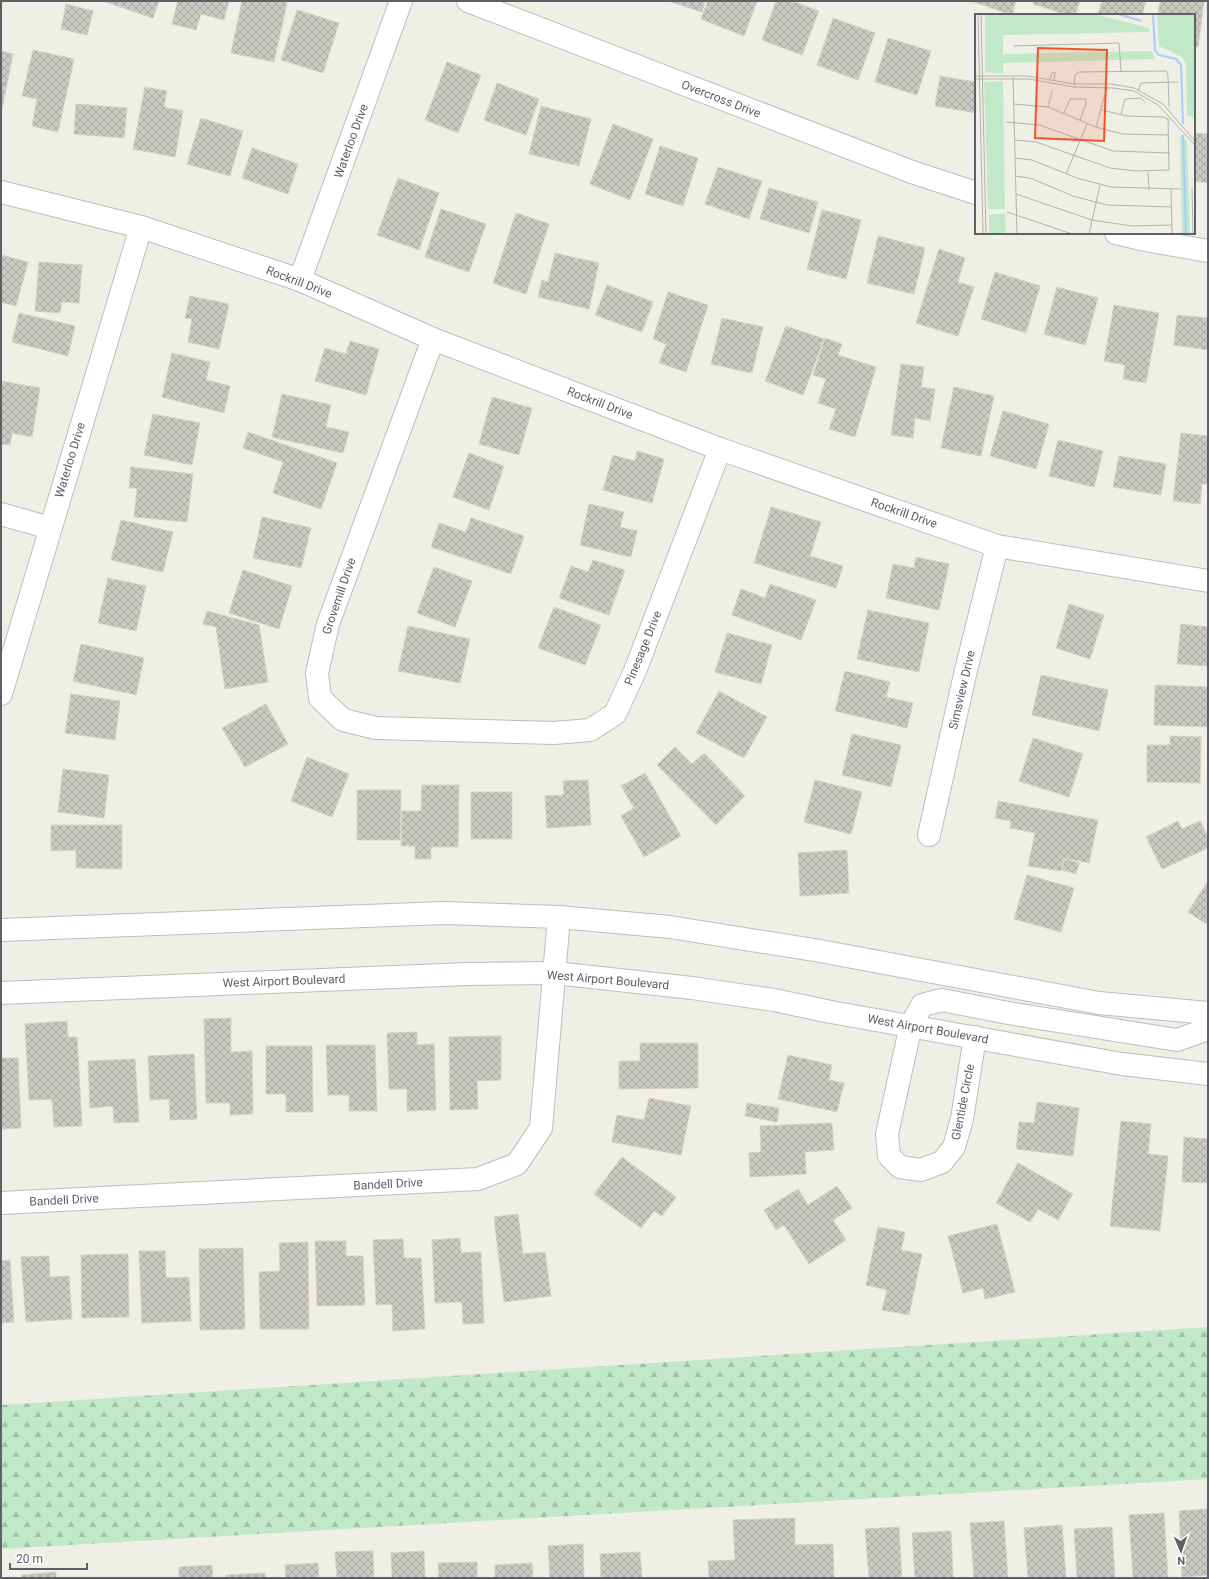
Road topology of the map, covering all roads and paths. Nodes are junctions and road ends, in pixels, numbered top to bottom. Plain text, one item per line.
1 (401, 1) edge
2 (468, 1) edge
3 (1, 192) edge
4 (975, 193) edge
5 (141, 227) junction
6 (1120, 234) edge
7 (1208, 251) edge
8 (300, 280) junction
9 (433, 339) junction
10 (720, 449) junction
11 (1, 514) edge
12 (50, 528) junction
13 (997, 546) junction
14 (1208, 581) edge
15 (1, 694) edge
16 (478, 731) joint
17 (929, 835) dead end
18 (559, 917) junction
19 (1, 930) edge
20 (555, 973) junction
21 (1, 993) edge
22 (1208, 1013) edge
23 (911, 1025) junction
24 (1208, 1029) edge
25 (975, 1037) junction
26 (1208, 1074) edge
27 (1, 1203) edge

1 - 8 street, Waterloo Drive
2 - 4 street, Overcross Drive
3 - 5 street, Rockrill Drive
5 - 8 street, Rockrill Drive
5 - 12 street, Waterloo Drive
6 - 7 street
8 - 9 street, Rockrill Drive
9 - 10 street, Rockrill Drive
9 - 16 street, Grovemill Drive
10 - 13 street, Rockrill Drive
10 - 16 street, Pinesage Drive
11 - 12 street
12 - 15 street, Waterloo Drive
13 - 14 street, Rockrill Drive
13 - 17 street, Simsview Drive
18 - 19 street
18 - 20 street, Bandell Drive
18 - 22 street
20 - 21 street, West Airport Boulevard
20 - 23 street, West Airport Boulevard
20 - 27 street, Bandell Drive
23 - 24 street, Glentide Circle
23 - 25 street, West Airport Boulevard
23 - 25 street, Glentide Circle
25 - 26 street, West Airport Boulevard

